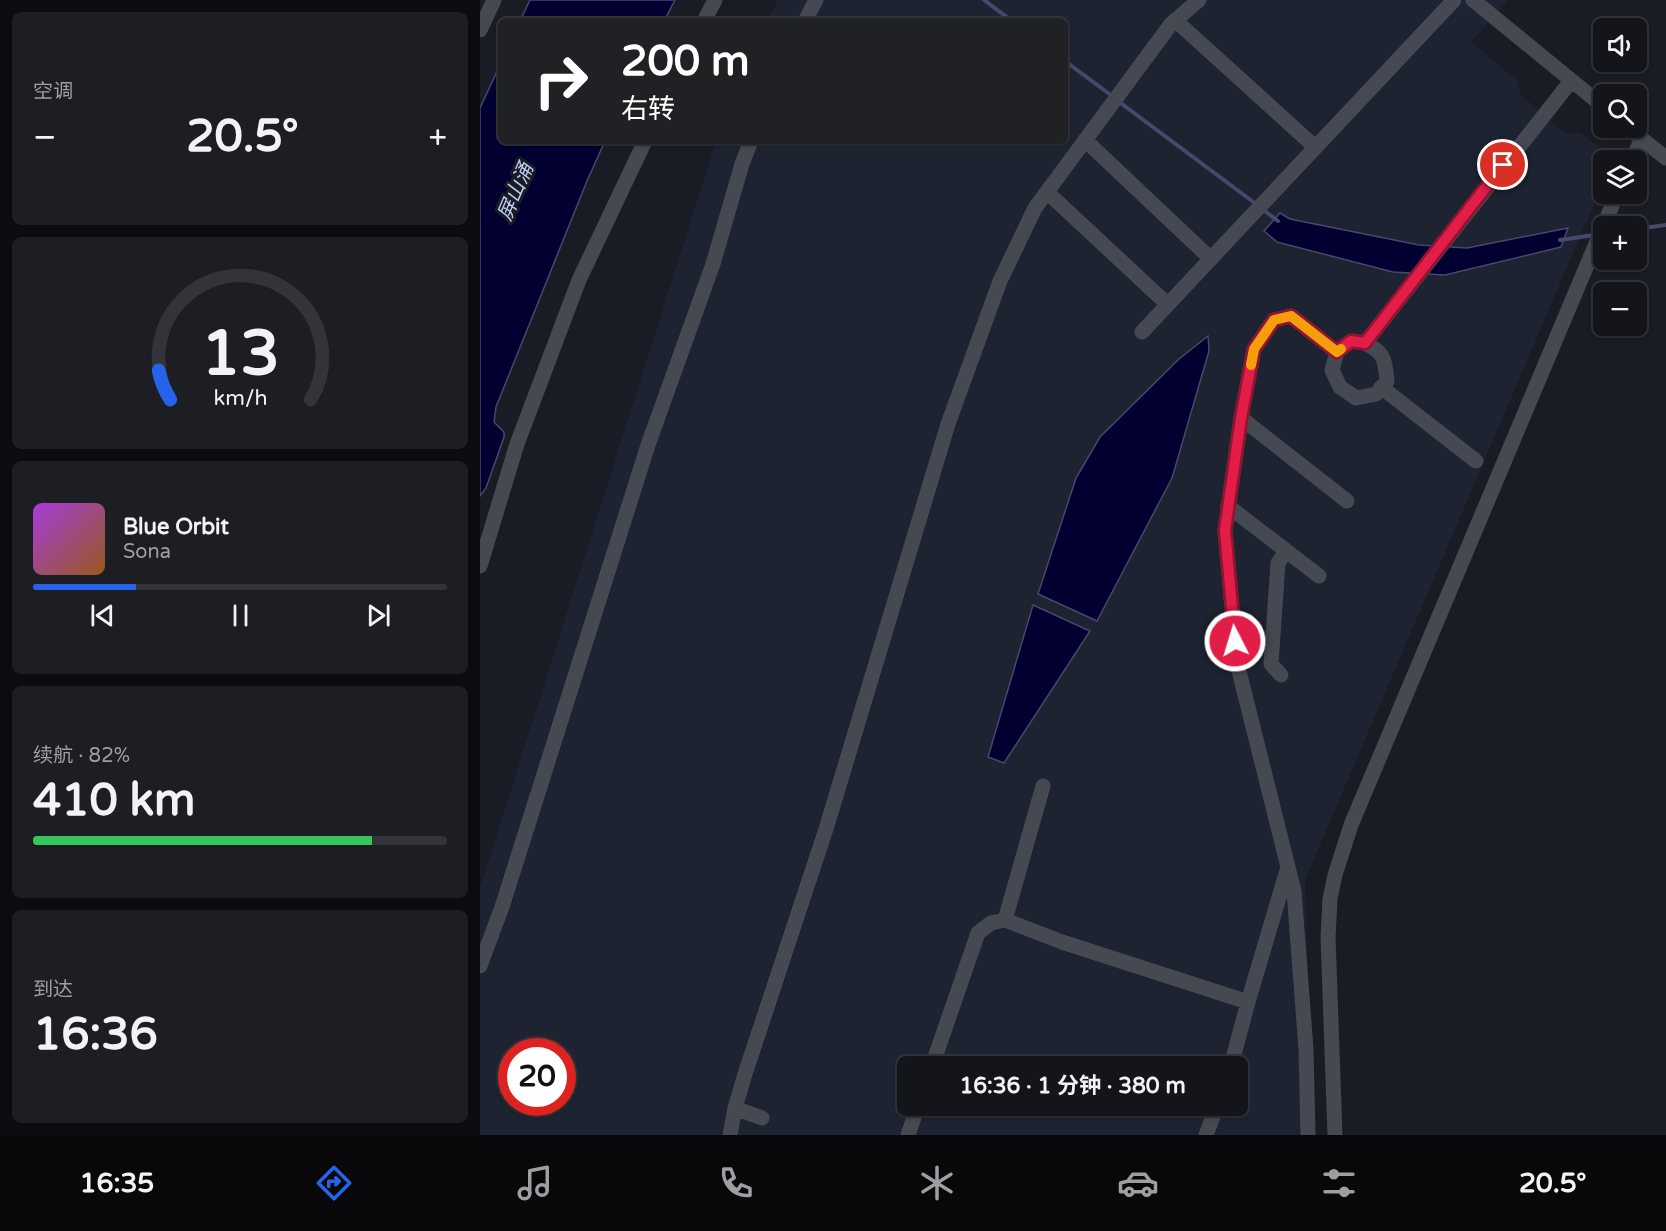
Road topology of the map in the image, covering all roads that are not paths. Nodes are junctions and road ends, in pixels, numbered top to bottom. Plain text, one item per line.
1 (494, 0) edge
2 (715, 0) edge
3 (816, 0) edge
4 (1199, 0) edge
5 (1454, 0) edge
6 (1473, 0) edge
7 (706, 18) edge
8 (807, 18) edge
9 (1176, 20) junction
10 (480, 30) edge
11 (1571, 81) junction
12 (1593, 99) edge
13 (1642, 138) joint
14 (1085, 140) junction
15 (644, 144) edge
16 (750, 144) edge
17 (1315, 147) junction
18 (1637, 150) edge
19 (1666, 158) edge
20 (1047, 192) junction
21 (1612, 204) edge
22 (1210, 259) junction
23 (1164, 301) dead end
24 (1142, 332) dead end
25 (1365, 343) junction
26 (1337, 352) junction
27 (1381, 387) junction
28 (1241, 418) junction
29 (1476, 461) dead end
30 (1347, 501) dead end
31 (1228, 506) junction
32 (1286, 551) junction
33 (480, 566) edge
34 (1318, 576) dead end
35 (1281, 675) dead end
36 (1043, 786) dead end
37 (1288, 867) junction
38 (1005, 920) junction
39 (480, 966) edge
40 (1248, 1002) junction
41 (935, 1056) edge
42 (1234, 1056) edge
43 (735, 1108) junction
44 (915, 1116) edge
45 (1213, 1116) edge
46 (762, 1118) dead end
47 (730, 1135) edge
48 (908, 1135) edge
49 (1206, 1135) edge
50 (1308, 1135) edge
51 (1335, 1135) edge

1 - 10 street
2 - 7 street
3 - 8 street
4 - 9 street
5 - 17 street
6 - 11 street
9 - 14 street
9 - 17 street
11 - 12 street
11 - 25 street
13 - 18 street
13 - 19 street
14 - 20 street
14 - 22 street
15 - 33 street
16 - 39 street
17 - 22 street
20 - 23 street
20 - 43 street
21 - 51 street
22 - 24 street
25 - 26 street
25 - 27 street
26 - 27 street
26 - 28 street
27 - 29 street
28 - 30 street
28 - 31 street
31 - 32 street
31 - 37 street
32 - 34 street
32 - 35 street
36 - 38 street
37 - 40 street
37 - 50 street
38 - 40 street
38 - 41 street
40 - 42 street
43 - 46 street
43 - 47 street
44 - 48 street
45 - 49 street

